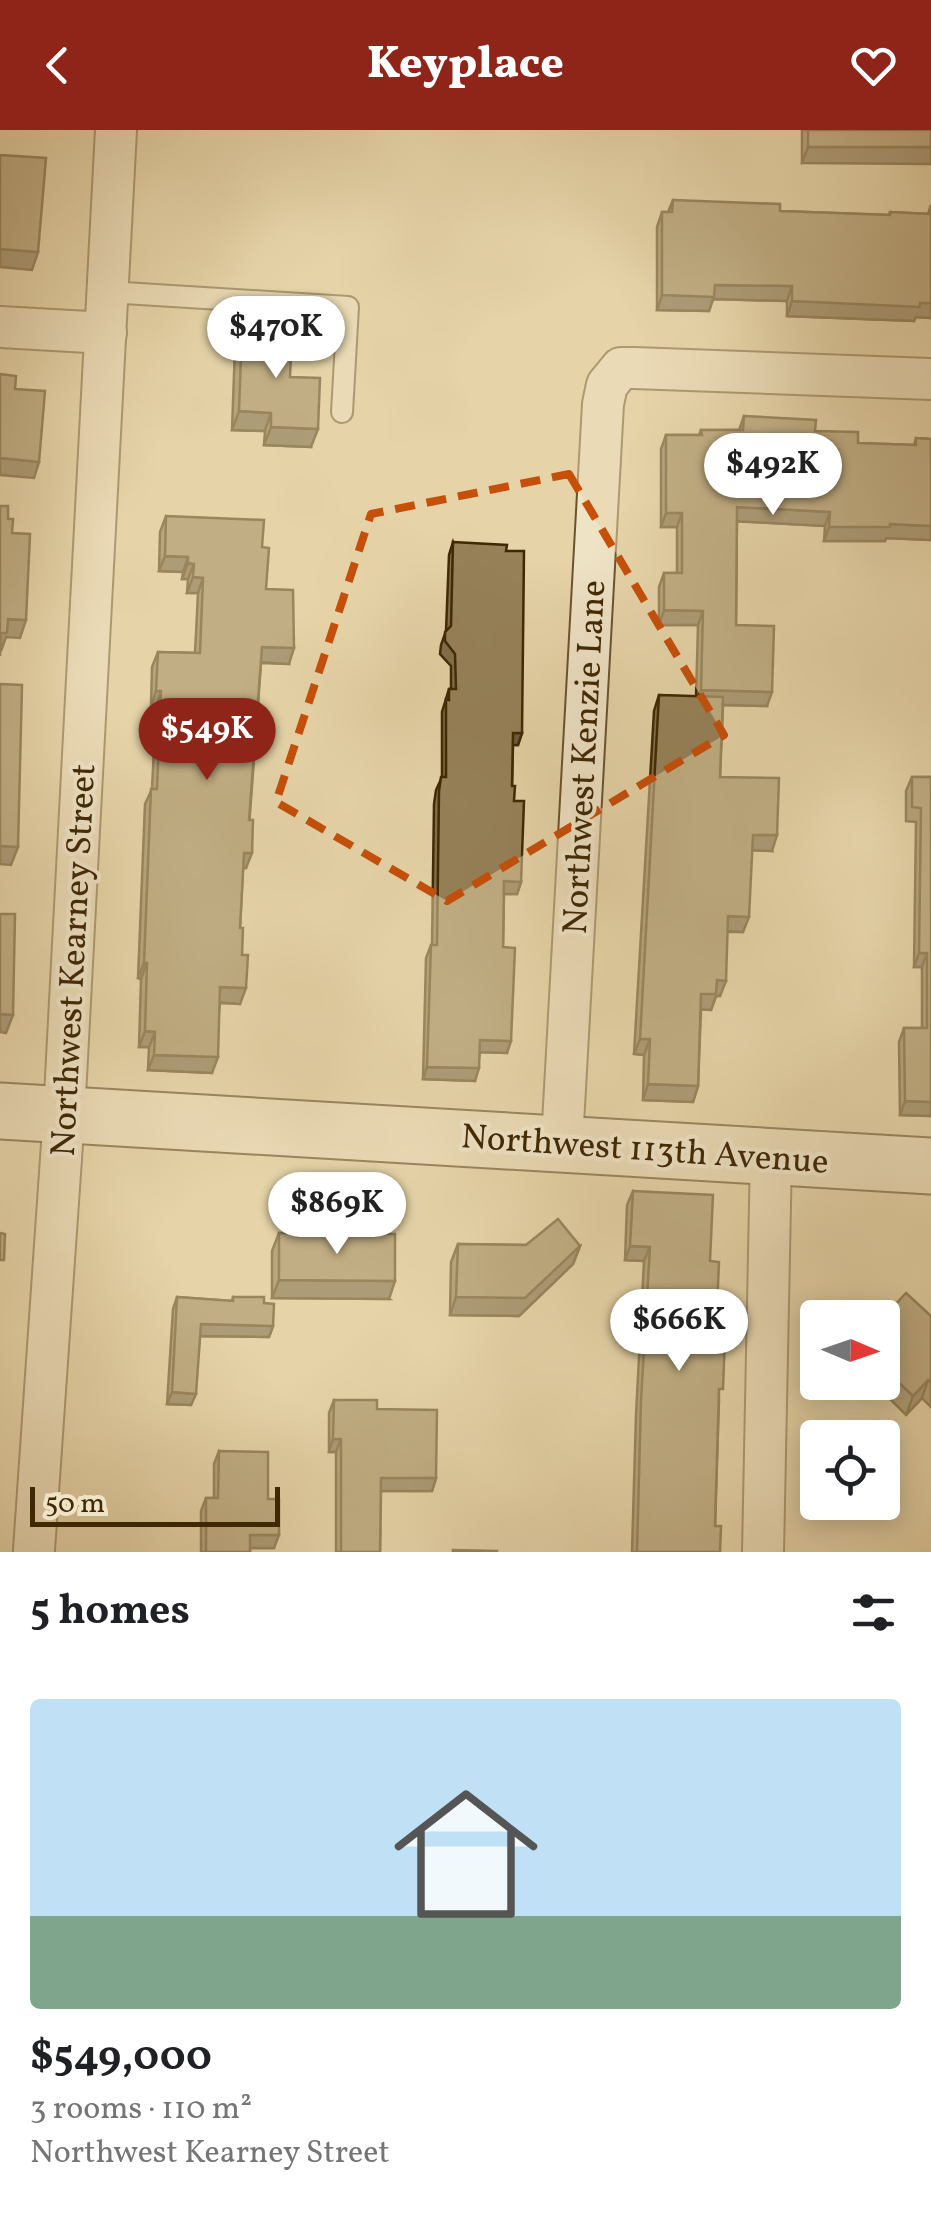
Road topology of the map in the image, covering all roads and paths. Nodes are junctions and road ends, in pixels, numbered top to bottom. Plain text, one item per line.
1 (116, 130) edge
2 (108, 292) junction
3 (0, 327) edge
4 (106, 333) junction
5 (931, 379) edge
6 (342, 412) dead end
7 (0, 1111) edge
8 (64, 1115) junction
9 (562, 1142) junction
10 (770, 1155) junction
11 (931, 1166) edge
12 (34, 1550) edge
13 (764, 1552) edge

1 - 2 street, Northwest Kearney Street
2 - 4 street, Northwest Kearney Street
2 - 6 lane
3 - 4 street
4 - 8 street, Northwest Kearney Street
5 - 9 street, Northwest Kenzie Lane
7 - 8 street, Northwest 113th Avenue
8 - 9 street, Northwest 113th Avenue
8 - 12 street, Northwest Kearney Street
9 - 10 street, Northwest 113th Avenue
10 - 11 street, Northwest 113th Avenue
10 - 13 street

